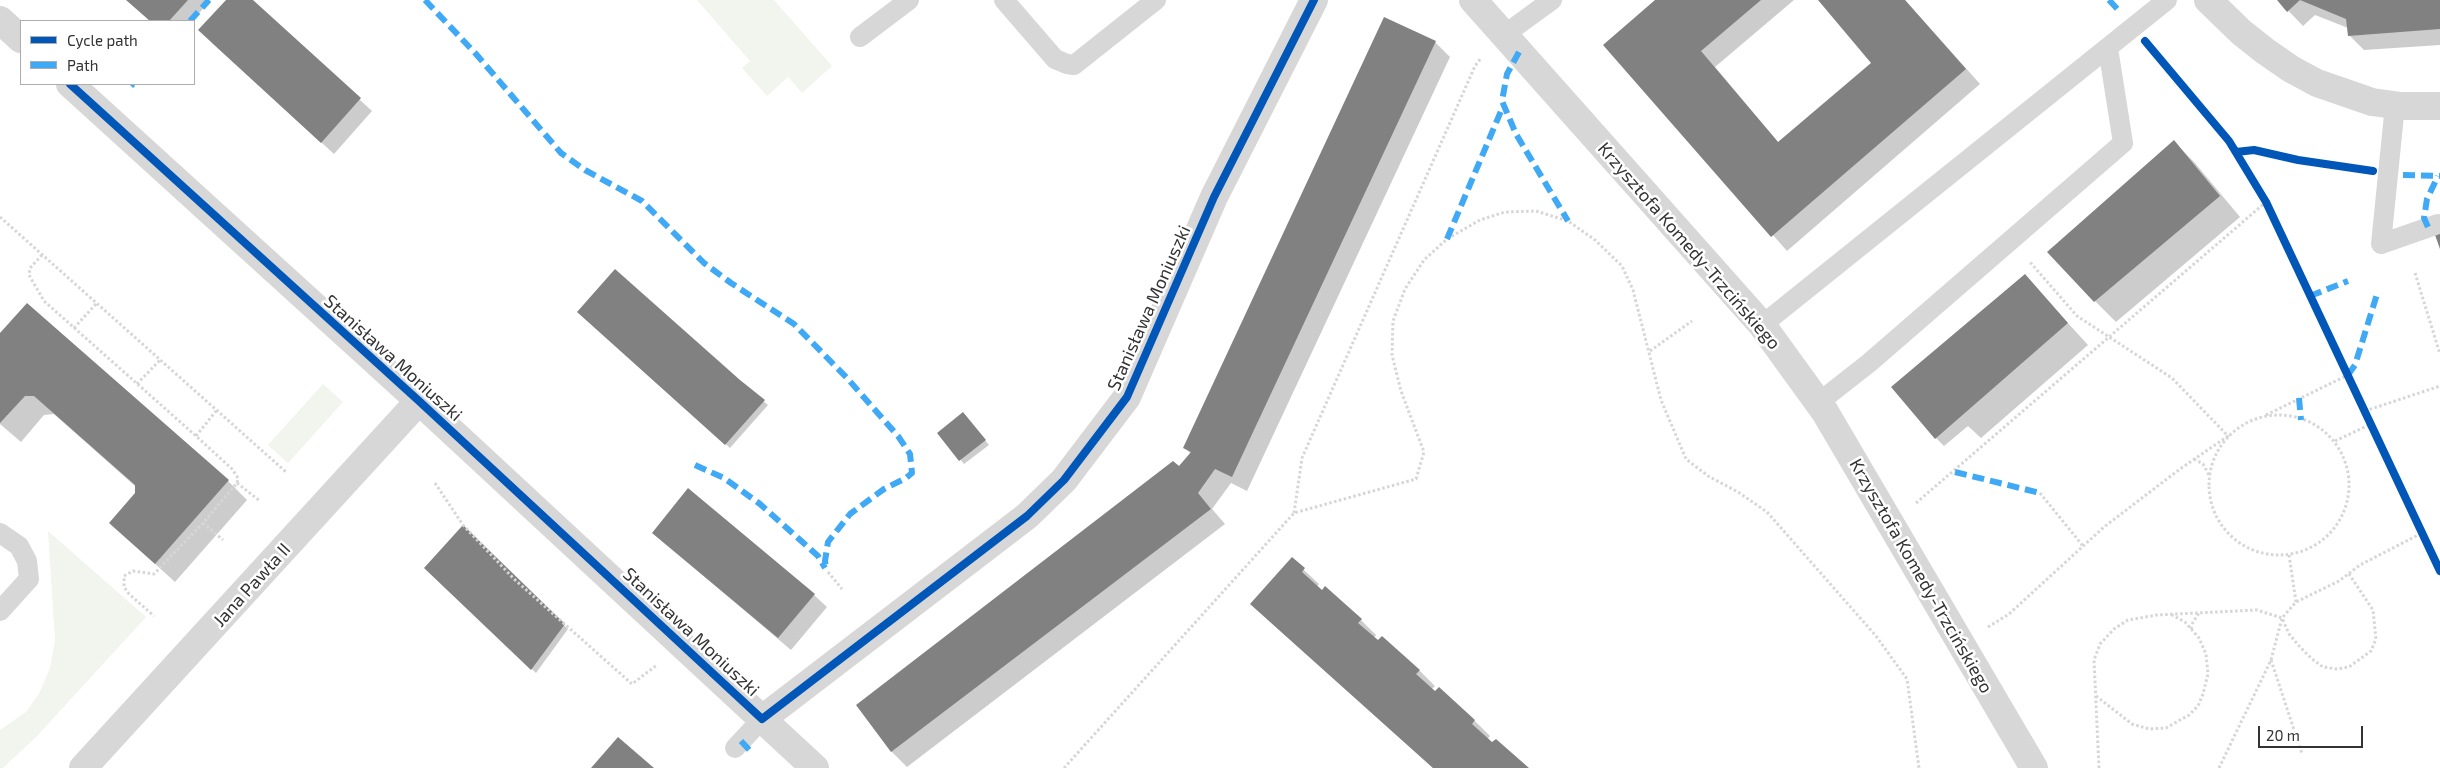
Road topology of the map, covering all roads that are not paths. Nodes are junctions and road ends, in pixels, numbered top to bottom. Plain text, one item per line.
1 (909, 0) edge
2 (1004, 0) edge
3 (1156, 0) edge
4 (1314, 0) edge
5 (1473, 0) edge
6 (1552, 0) edge
7 (2167, 0) edge
8 (2208, 0) edge
9 (0, 20) edge
10 (1502, 33) junction
11 (860, 37) dead end
12 (20, 38) edge
13 (2108, 48) junction
14 (71, 85) edge
15 (2395, 106) junction
16 (2440, 106) edge
17 (2438, 224) dead end
18 (1762, 325) junction
19 (419, 401) junction
20 (1818, 403) junction
21 (0, 533) edge
22 (0, 611) edge
23 (762, 719) junction
24 (734, 748) dead end
25 (83, 768) edge
26 (815, 768) edge
27 (2034, 768) edge

1 - 11 lane
2 - 3 lane
4 - 23 street, Stanisława Moniuszki
5 - 10 street, Krzysztofa Komedy-Trzcińskiego
6 - 10 lane
7 - 13 lane
8 - 15 street
9 - 12 street
10 - 18 street, Krzysztofa Komedy-Trzcińskiego
13 - 18 lane
13 - 20 lane
14 - 19 street, Stanisława Moniuszki
15 - 16 street
15 - 17 lane
18 - 20 street, Krzysztofa Komedy-Trzcińskiego
19 - 23 street, Stanisława Moniuszki
19 - 25 street, Jana Pawła II
20 - 27 street, Krzysztofa Komedy-Trzcińskiego
21 - 22 lane
23 - 24 lane
23 - 26 street, Stanisława Moniuszki

